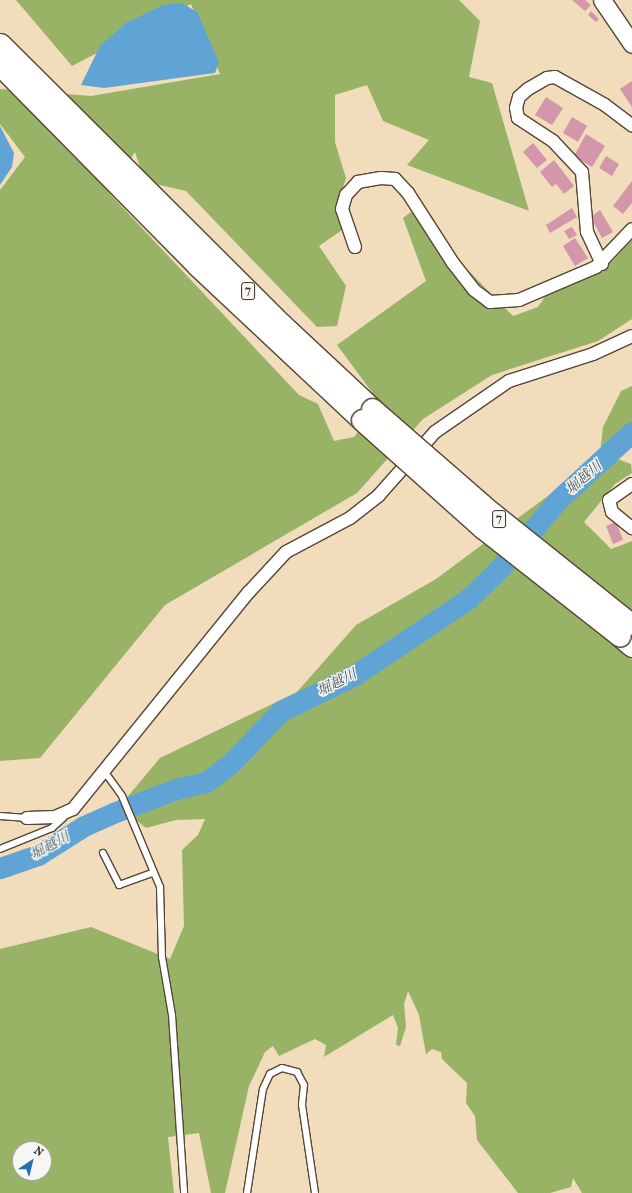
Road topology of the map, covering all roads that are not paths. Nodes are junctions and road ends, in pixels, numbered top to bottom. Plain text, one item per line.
1 (602, 0) edge
2 (0, 33) edge
3 (632, 44) edge
4 (6, 53) edge
5 (0, 74) edge
6 (55, 124) junction
7 (632, 125) edge
8 (121, 177) junction
9 (632, 229) edge
10 (355, 247) dead end
11 (602, 264) junction
12 (632, 336) edge
13 (632, 484) edge
14 (632, 528) edge
15 (629, 633) edge
16 (104, 771) junction
17 (73, 809) junction
18 (0, 816) edge
19 (27, 818) joint
20 (0, 849) edge
21 (103, 853) dead end
22 (154, 872) junction
23 (184, 1193) edge
24 (247, 1193) edge
25 (315, 1193) edge

1 - 3 main road
2 - 4 highway, 7
4 - 6 highway, 7
4 - 8 highway, 7
5 - 6 highway, 7
6 - 8 highway, 7
7 - 11 street
8 - 15 highway, 7, bridge
9 - 11 street
10 - 11 street
12 - 16 street
13 - 14 street
16 - 17 street
16 - 22 lane
17 - 19 street
17 - 20 lane
18 - 19 lane
21 - 22 lane
22 - 23 lane
24 - 25 lane

